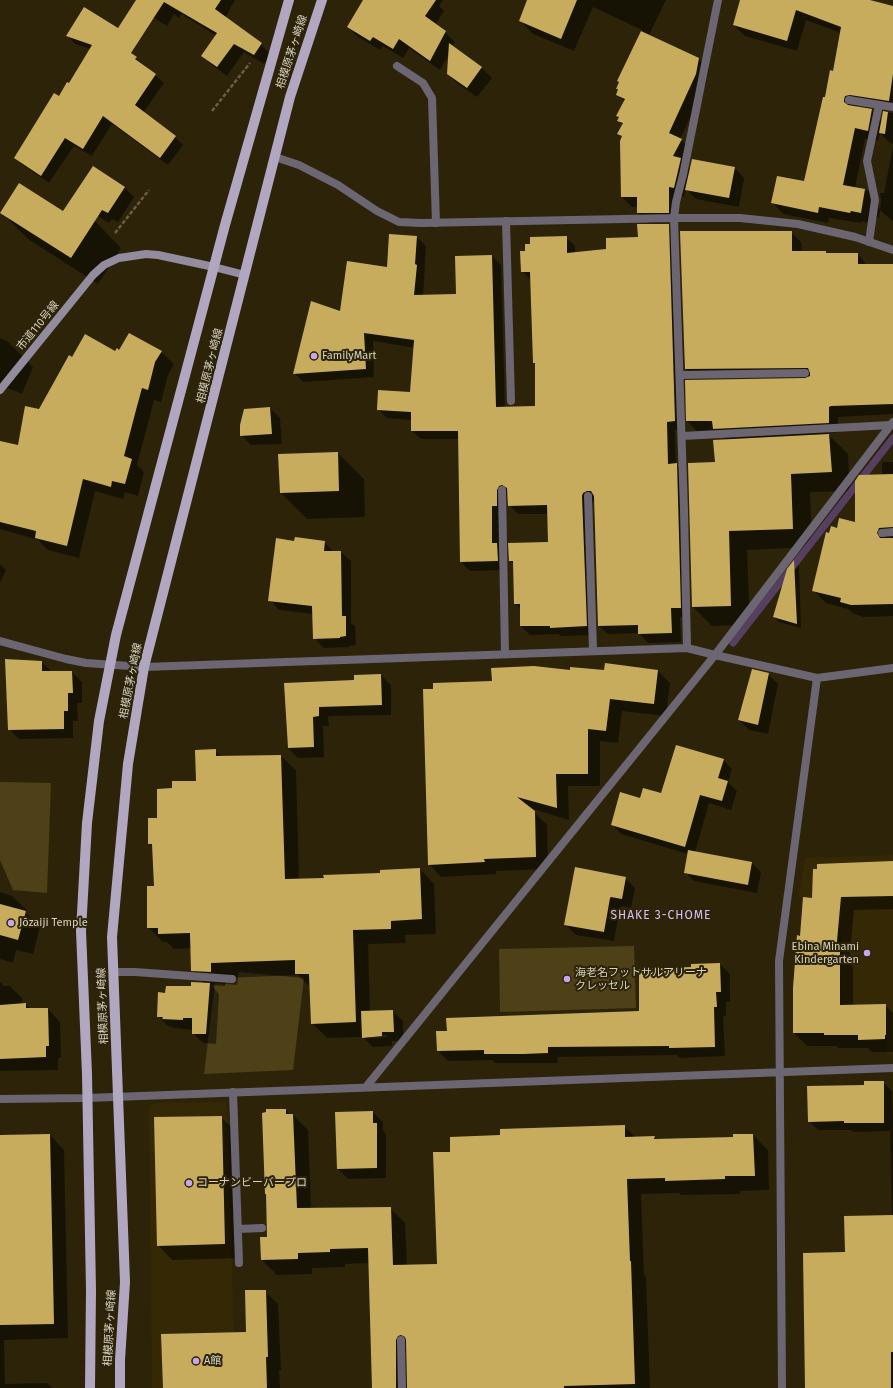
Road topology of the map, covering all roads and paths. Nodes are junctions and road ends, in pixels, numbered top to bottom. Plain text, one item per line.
1 (289, 0) edge
2 (323, 0) edge
3 (718, 0) edge
4 (250, 63) dead end
5 (397, 66) dead end
6 (849, 100) dead end
7 (879, 105) junction
8 (893, 107) edge
9 (212, 111) dead end
10 (275, 157) junction
11 (149, 190) dead end
12 (674, 218) junction
13 (506, 221) junction
14 (436, 223) junction
15 (115, 233) dead end
16 (869, 242) junction
17 (893, 250) edge
18 (214, 267) junction
19 (245, 275) junction
20 (805, 373) dead end
21 (680, 375) junction
22 (0, 390) edge
23 (511, 401) dead end
24 (892, 423) edge
25 (682, 436) junction
26 (502, 490) dead end
27 (588, 496) dead end
28 (893, 532) edge
29 (882, 533) dead end
30 (0, 641) edge
31 (687, 648) junction
32 (593, 650) junction
33 (505, 653) junction
34 (715, 655) junction
35 (110, 665) junction
36 (144, 667) junction
37 (893, 668) edge
38 (817, 678) junction
39 (114, 972) junction
40 (232, 979) dead end
41 (893, 1068) edge
42 (780, 1071) junction
43 (366, 1087) junction
44 (233, 1092) junction
45 (118, 1097) junction
46 (87, 1098) junction
47 (0, 1099) edge
48 (262, 1228) dead end
49 (238, 1229) junction
50 (239, 1263) dead end
51 (401, 1340) dead end
52 (90, 1388) edge
53 (120, 1388) edge
54 (402, 1388) edge
55 (782, 1388) edge

1 - 18 main road, 相模原茅ヶ崎線
2 - 10 main road, 相模原茅ヶ崎線
3 - 12 street
4 - 9 path
5 - 14 street
6 - 7 street
7 - 8 street
7 - 16 street
10 - 14 street
10 - 19 main road, 相模原茅ヶ崎線
11 - 15 path
12 - 13 street
12 - 16 street
12 - 21 street
13 - 14 street
13 - 23 street
16 - 17 street
18 - 19 street, 市道110号線
18 - 22 street, 市道110号線
18 - 35 main road, 相模原茅ヶ崎線
19 - 36 main road, 相模原茅ヶ崎線
20 - 21 street
21 - 25 street
24 - 25 street
24 - 34 street
25 - 31 street
26 - 33 street
27 - 32 street
28 - 29 street
30 - 35 street
31 - 32 street
31 - 34 street
32 - 33 street
33 - 36 street
34 - 38 street
34 - 43 street
35 - 36 street
35 - 46 main road, 相模原茅ヶ崎線
36 - 39 main road, 相模原茅ヶ崎線
37 - 38 street
38 - 42 street
39 - 40 street
39 - 45 main road, 相模原茅ヶ崎線
41 - 42 street
42 - 43 street
42 - 55 street
43 - 44 street
44 - 45 street
44 - 49 street
45 - 46 street
45 - 53 main road, 相模原茅ヶ崎線
46 - 47 street
46 - 52 main road, 相模原茅ヶ崎線
48 - 49 street
49 - 50 street
51 - 54 street

